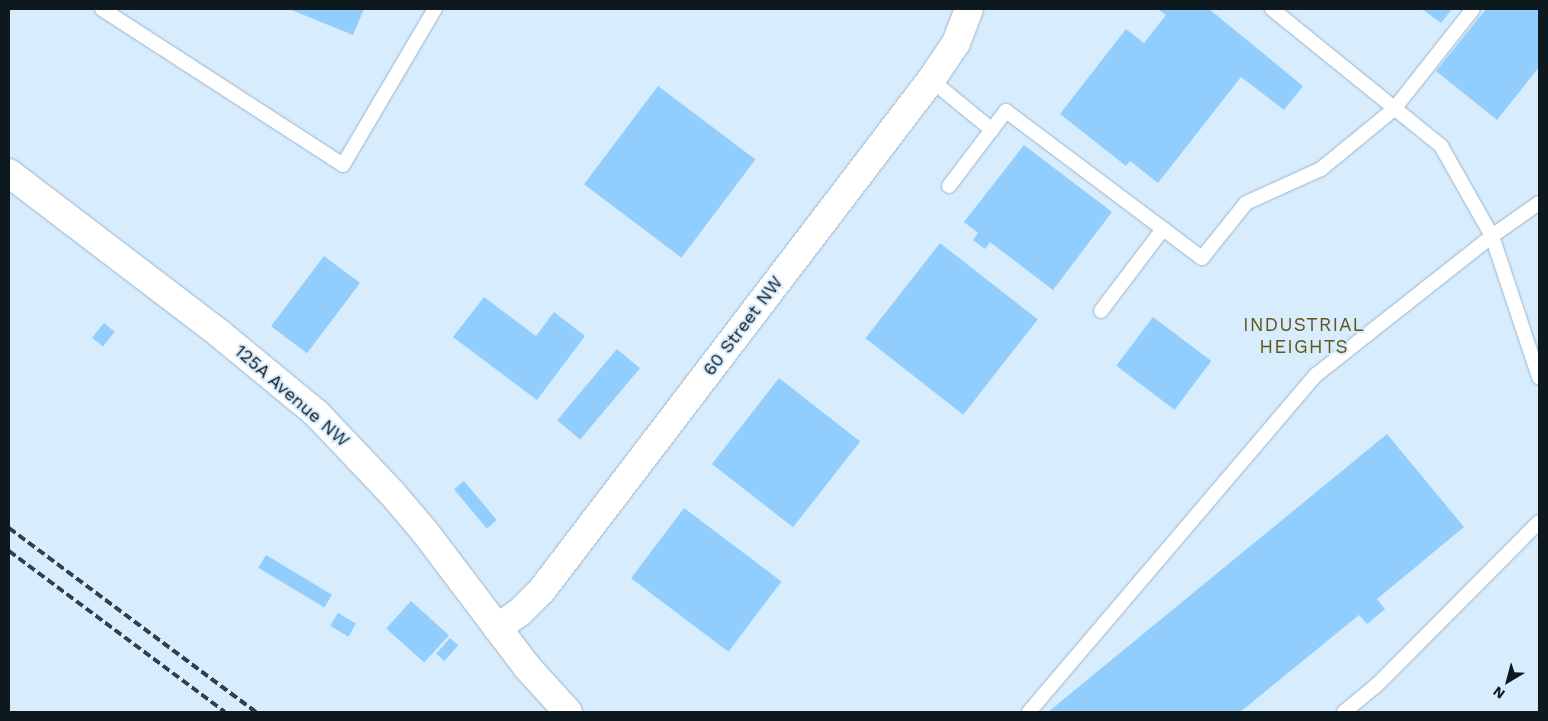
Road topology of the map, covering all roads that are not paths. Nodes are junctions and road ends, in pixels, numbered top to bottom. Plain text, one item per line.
1 (102, 9) edge
2 (435, 9) edge
3 (969, 9) edge
4 (1272, 9) edge
5 (1473, 9) edge
6 (931, 80) junction
7 (1394, 109) junction
8 (992, 130) junction
9 (9, 173) edge
10 (949, 186) dead end
11 (1539, 203) edge
12 (1163, 229) junction
13 (1492, 236) junction
14 (1101, 310) dead end
15 (1539, 377) edge
16 (1539, 522) edge
17 (497, 628) junction
18 (568, 712) edge
19 (1029, 712) edge
20 (1344, 712) edge

1 - 2 lane
3 - 6 street, 60 Street NW
4 - 7 lane
5 - 7 lane
6 - 8 lane
6 - 17 street, 60 Street NW
7 - 12 lane
7 - 13 lane
8 - 10 lane
8 - 12 lane
9 - 17 street, 125A Avenue NW
11 - 13 lane
12 - 14 lane
13 - 15 lane
13 - 19 lane
16 - 20 lane
17 - 18 street, 125A Avenue NW

